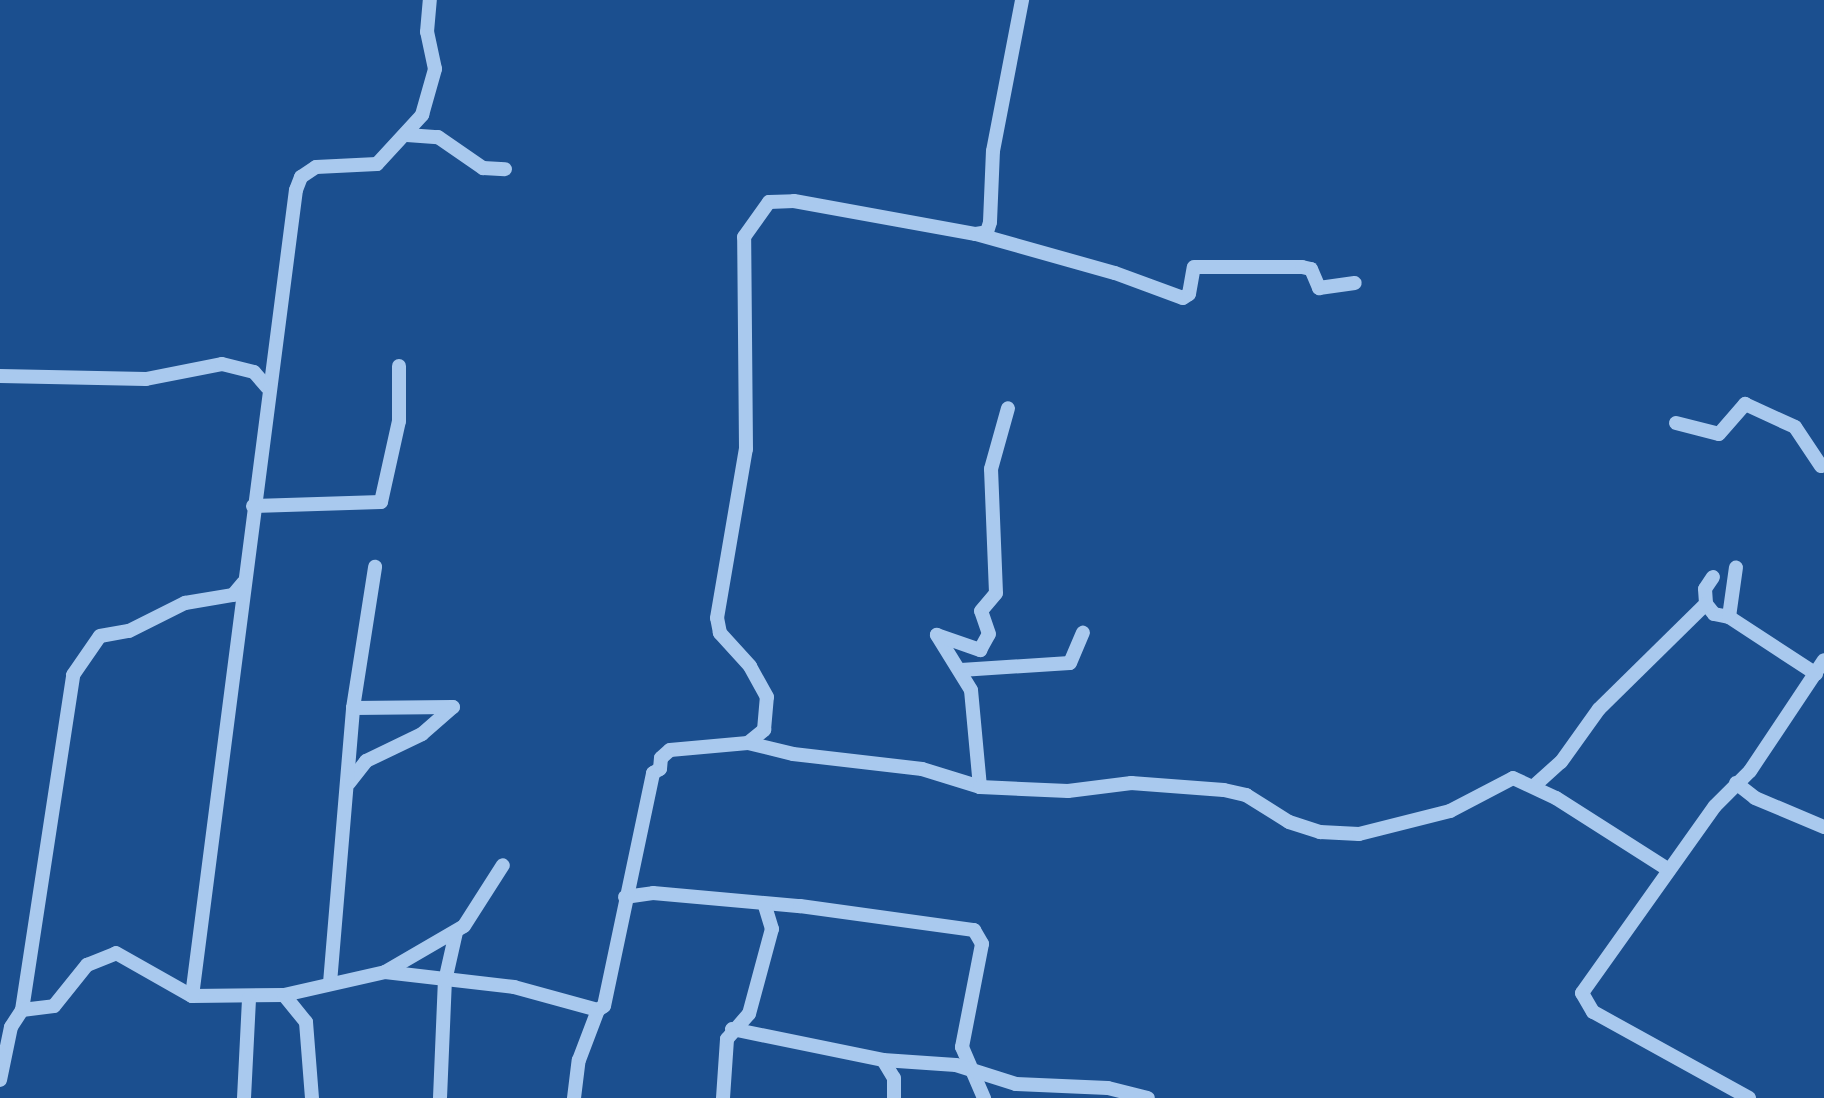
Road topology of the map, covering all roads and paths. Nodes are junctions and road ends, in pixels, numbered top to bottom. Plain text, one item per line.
1 (430, 0) edge
2 (1022, 0) edge
3 (407, 135) junction
4 (505, 169) dead end
5 (976, 234) junction
6 (1355, 283) dead end
7 (399, 366) dead end
8 (0, 376) edge
9 (267, 387) junction
10 (1008, 408) dead end
11 (1676, 423) dead end
12 (1823, 465) edge
13 (253, 506) junction
14 (375, 567) dead end
15 (1736, 567) dead end
16 (1713, 577) dead end
17 (243, 583) junction
18 (1706, 604) junction
19 (1729, 617) junction
20 (1083, 633) dead end
21 (1824, 660) edge
22 (961, 670) junction
23 (1816, 674) junction
24 (353, 708) junction
25 (748, 743) junction
26 (1736, 783) junction
27 (348, 785) junction
28 (1534, 786) junction
29 (980, 787) junction
30 (1824, 827) edge
31 (503, 865) dead end
32 (1669, 870) junction
33 (625, 897) junction
34 (765, 906) junction
35 (456, 932) junction
36 (385, 972) junction
37 (445, 981) junction
38 (330, 983) junction
39 (284, 995) junction
40 (192, 996) junction
41 (249, 998) junction
42 (22, 1010) junction
43 (598, 1010) junction
44 (5, 1026) edge
45 (732, 1029) junction
46 (883, 1060) junction
47 (972, 1068) junction
48 (0, 1080) edge
49 (244, 1098) edge
50 (312, 1098) edge
51 (440, 1098) edge
52 (574, 1098) edge
53 (723, 1098) edge
54 (894, 1098) edge
55 (984, 1098) edge
56 (1148, 1098) edge
57 (1749, 1098) edge

1 - 3 street
2 - 5 street
3 - 4 street
3 - 9 street
5 - 6 street
5 - 25 street
7 - 13 street
8 - 9 street
9 - 13 street
10 - 22 street
11 - 12 street
13 - 17 street
14 - 24 street
15 - 19 street
16 - 18 street
17 - 40 street
17 - 42 street
18 - 19 street
18 - 28 street
19 - 23 street
20 - 22 street
21 - 23 street
22 - 29 street
23 - 26 street
24 - 27 street
24 - 27 street
25 - 29 street
25 - 33 street
26 - 30 street
26 - 32 street
27 - 38 street
28 - 29 street
28 - 32 street
31 - 35 street
32 - 57 street
33 - 34 street
33 - 43 street
34 - 45 street
34 - 47 street
35 - 36 street
35 - 37 street
36 - 37 street
36 - 38 street
37 - 43 street
37 - 51 street
38 - 39 street
39 - 41 street
39 - 50 street
40 - 41 street
40 - 42 street
41 - 49 street
42 - 44 street
43 - 52 street
44 - 48 street
45 - 46 street
45 - 53 street
46 - 47 street
46 - 54 street
47 - 55 street
47 - 56 street

